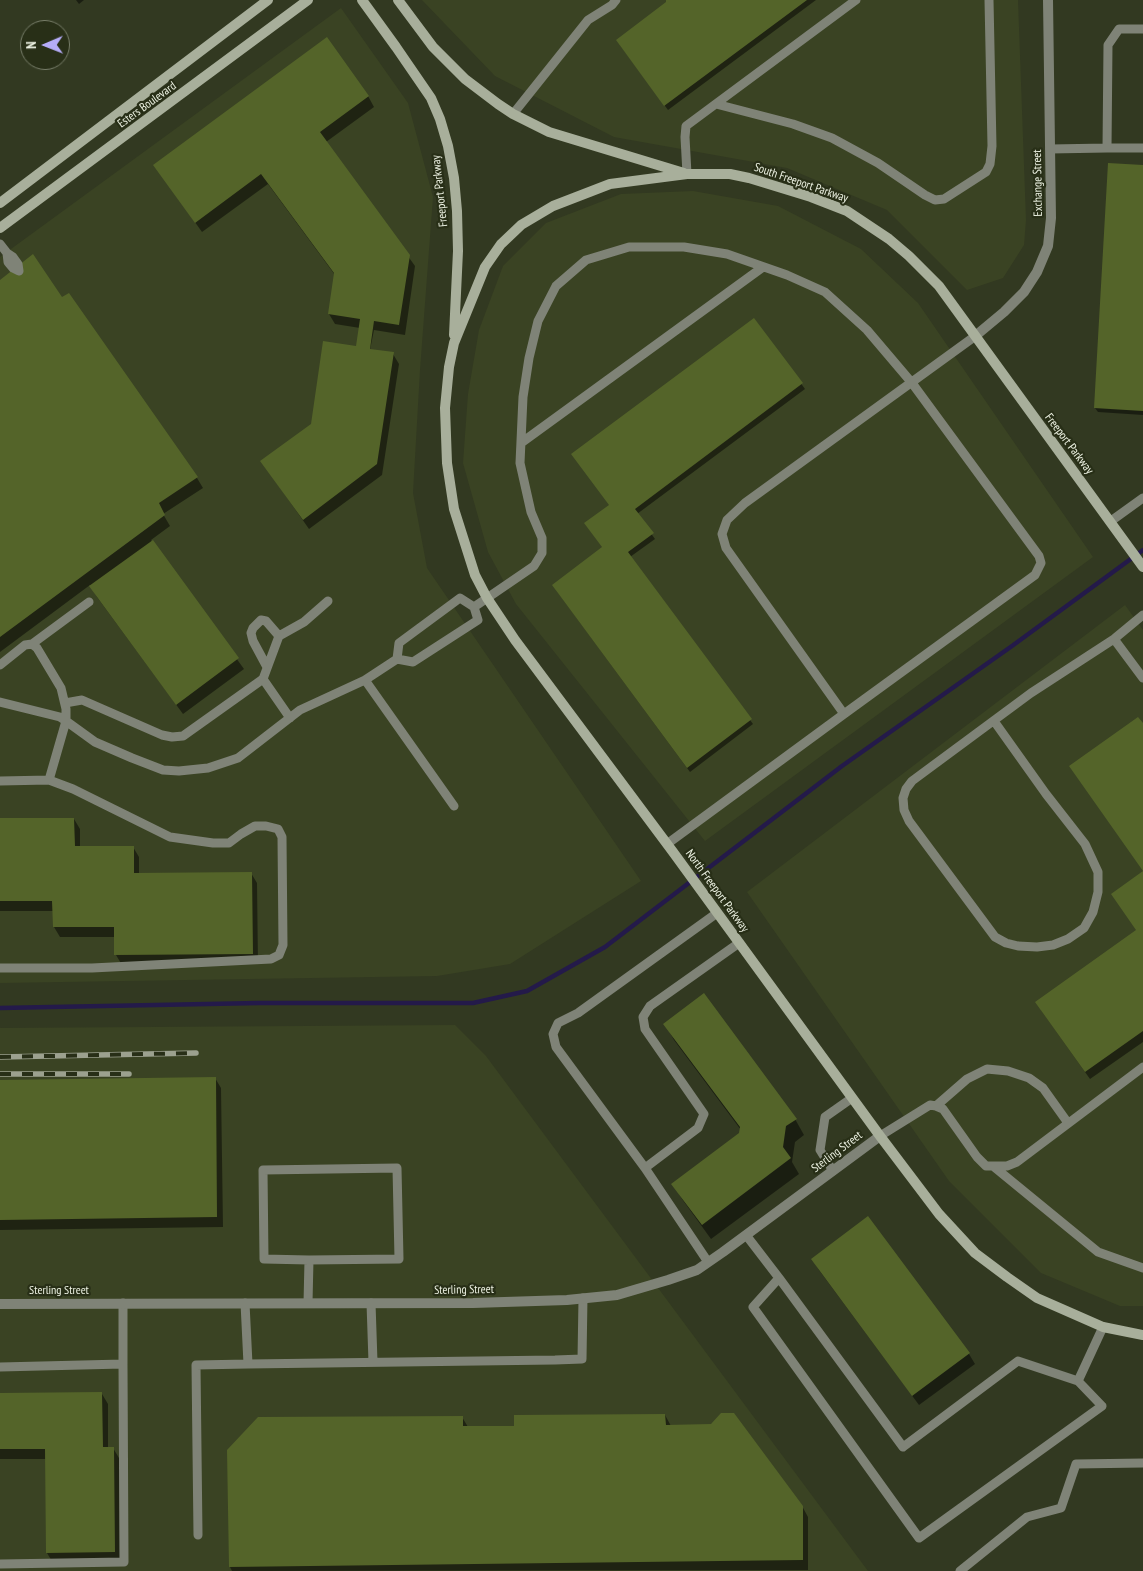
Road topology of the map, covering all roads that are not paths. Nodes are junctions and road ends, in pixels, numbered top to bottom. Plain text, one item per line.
1 (268, 0) edge
2 (308, 0) edge
3 (362, 0) edge
4 (398, 0) edge
5 (616, 0) edge
6 (856, 0) edge
7 (989, 0) edge
8 (1048, 0) edge
9 (1143, 29) edge
10 (716, 104) junction
11 (513, 114) junction
12 (1107, 148) junction
13 (1143, 148) edge
14 (1050, 149) junction
15 (687, 174) junction
16 (0, 203) edge
17 (0, 228) edge
18 (0, 244) edge
19 (7, 253) dead end
20 (763, 267) junction
21 (974, 337) junction
22 (454, 343) junction
23 (912, 383) junction
24 (521, 444) junction
25 (1143, 498) edge
26 (1111, 521) junction
27 (1143, 566) edge
28 (487, 598) junction
29 (328, 601) dead end
30 (88, 602) dead end
31 (474, 607) junction
32 (1143, 615) edge
33 (279, 636) junction
34 (1114, 639) junction
35 (32, 644) junction
36 (397, 659) junction
37 (0, 665) edge
38 (267, 668) junction
39 (1143, 678) edge
40 (263, 679) junction
41 (365, 680) junction
42 (0, 702) edge
43 (65, 703) junction
44 (844, 714) junction
45 (290, 718) junction
46 (66, 721) junction
47 (994, 721) junction
48 (48, 780) junction
49 (0, 781) edge
50 (454, 806) dead end
51 (670, 848) junction
52 (717, 912) junction
53 (739, 943) junction
54 (0, 968) edge
55 (1143, 1067) edge
56 (852, 1098) junction
57 (936, 1106) junction
58 (1068, 1123) junction
59 (880, 1136) junction
60 (993, 1166) junction
61 (645, 1168) junction
62 (833, 1171) junction
63 (746, 1235) junction
64 (309, 1260) junction
65 (708, 1262) junction
66 (1143, 1268) edge
67 (779, 1278) junction
68 (583, 1298) junction
69 (123, 1303) junction
70 (246, 1303) junction
71 (308, 1303) junction
72 (370, 1303) junction
73 (0, 1304) edge
74 (1102, 1327) junction
75 (1143, 1335) edge
76 (373, 1362) junction
77 (123, 1364) junction
78 (248, 1364) junction
79 (0, 1367) edge
80 (1078, 1381) junction
81 (1143, 1463) edge
82 (198, 1535) dead end
83 (0, 1564) edge
84 (960, 1571) edge

1 - 16 main road, Esters Boulevard
2 - 17 main road, Esters Boulevard
3 - 22 main road, Freeport Parkway
4 - 11 main road
5 - 11 lane
6 - 10 lane
7 - 10 lane
8 - 14 street, Exchange Street
9 - 12 lane
10 - 15 lane
11 - 15 main road
12 - 13 lane
12 - 14 lane
14 - 21 street, Exchange Street
15 - 21 main road, South Freeport Parkway
15 - 22 main road
18 - 19 lane
20 - 23 lane
20 - 24 lane
20 - 24 lane
21 - 23 lane
21 - 26 main road, Freeport Parkway
22 - 28 main road, North Freeport Parkway
23 - 44 lane
23 - 44 lane
24 - 28 lane
25 - 26 lane
26 - 27 main road, Freeport Parkway
28 - 31 lane
28 - 51 main road, North Freeport Parkway
29 - 33 lane
30 - 35 lane
31 - 36 lane
31 - 36 lane
32 - 34 lane
33 - 38 lane
33 - 38 lane
34 - 39 lane
34 - 47 lane
35 - 37 lane
35 - 43 lane
36 - 41 lane
38 - 40 lane
40 - 43 lane
40 - 45 lane
41 - 45 lane
41 - 50 lane
42 - 46 lane
43 - 46 lane
44 - 51 lane
45 - 46 lane
46 - 48 lane
47 - 47 lane
48 - 49 lane
48 - 54 lane
51 - 52 main road, North Freeport Parkway
52 - 53 main road, North Freeport Parkway
52 - 61 lane
53 - 56 main road, North Freeport Parkway
53 - 61 lane
55 - 58 lane
56 - 59 main road, North Freeport Parkway
56 - 62 lane
57 - 58 lane
57 - 59 lane
57 - 60 lane
58 - 60 lane
59 - 62 street, Sterling Street
59 - 74 main road, North Freeport Parkway
60 - 66 lane
61 - 65 lane
62 - 63 street, Sterling Street
63 - 65 street, Sterling Street
63 - 67 lane
64 - 64 lane
64 - 71 lane
65 - 68 street, Sterling Street
67 - 80 lane
67 - 80 lane
68 - 72 street, Sterling Street
68 - 76 lane
69 - 70 street, Sterling Street
69 - 73 street, Sterling Street
69 - 77 lane
70 - 71 street, Sterling Street
70 - 78 lane
71 - 72 street, Sterling Street
72 - 76 lane
74 - 75 main road, North Freeport Parkway
74 - 80 lane
76 - 78 lane
77 - 79 lane
77 - 83 lane
78 - 82 lane
81 - 84 lane

